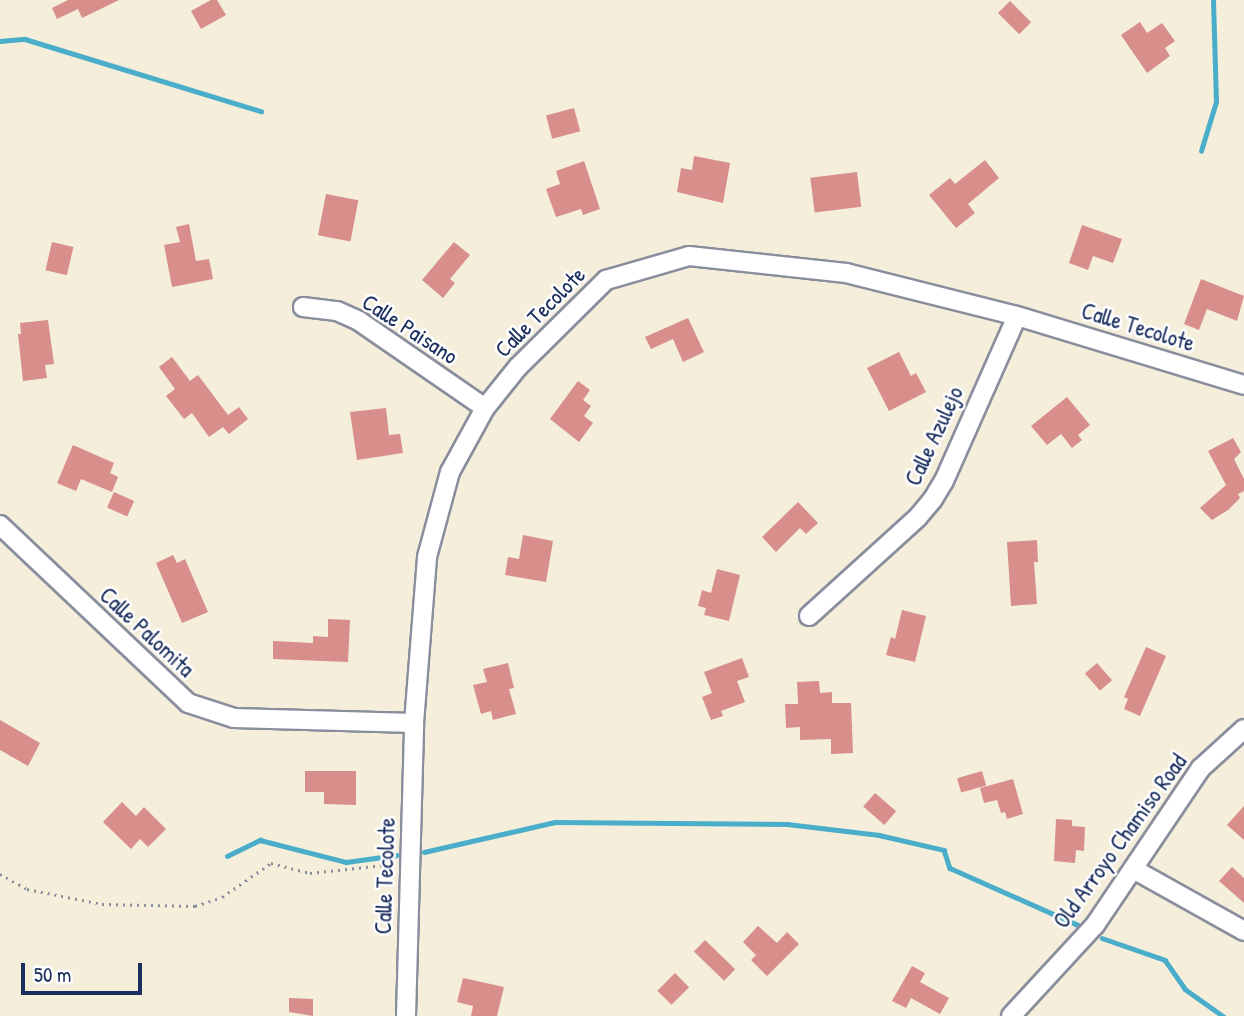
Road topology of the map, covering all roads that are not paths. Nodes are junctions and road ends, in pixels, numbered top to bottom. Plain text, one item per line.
1 (303, 307) dead end
2 (1017, 316) junction
3 (1244, 385) edge
4 (485, 408) junction
5 (0, 525) edge
6 (809, 616) dead end
7 (414, 723) junction
8 (1244, 729) edge
9 (1135, 870) junction
10 (1244, 931) edge
11 (406, 1016) edge
12 (1011, 1016) edge

1 - 4 street, Calle Paisano
2 - 3 street, Calle Tecolote
2 - 4 street, Calle Tecolote
2 - 6 street, Calle Azulejo
4 - 7 street, Calle Tecolote
5 - 7 street, Calle Palomita
7 - 11 street, Calle Tecolote
8 - 9 street, Old Arroyo Chamiso Road
9 - 10 street
9 - 12 street, Old Arroyo Chamiso Road

